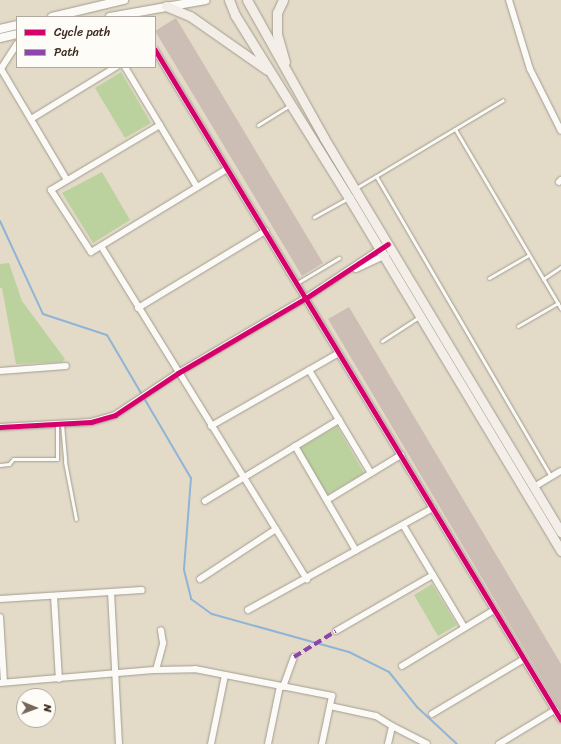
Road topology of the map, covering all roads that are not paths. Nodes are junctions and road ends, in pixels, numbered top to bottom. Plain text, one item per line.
1 (123, 0) edge
2 (204, 0) edge
3 (229, 0) edge
4 (247, 0) edge
5 (282, 0) edge
6 (509, 0) edge
7 (166, 6) junction
8 (56, 16) edge
9 (115, 16) edge
10 (16, 25) edge
11 (0, 30) edge
12 (16, 34) edge
13 (0, 38) edge
14 (16, 46) edge
15 (156, 52) edge
16 (114, 68) edge
17 (126, 68) edge
18 (271, 73) junction
19 (288, 75) junction
20 (503, 100) dead end
21 (291, 104) junction
22 (31, 119) junction
23 (160, 125) junction
24 (258, 125) dead end
25 (455, 129) junction
26 (561, 131) edge
27 (227, 169) junction
28 (376, 176) junction
29 (67, 180) junction
30 (197, 187) junction
31 (354, 189) junction
32 (349, 198) junction
33 (314, 217) dead end
34 (265, 231) junction
35 (101, 246) junction
36 (386, 250) junction
37 (530, 255) junction
38 (339, 258) dead end
39 (561, 267) edge
40 (489, 278) dead end
41 (544, 279) junction
42 (297, 283) junction
43 (306, 298) junction
44 (558, 303) junction
45 (138, 308) junction
46 (561, 309) edge
47 (420, 316) junction
48 (518, 326) dead end
49 (382, 341) dead end
50 (339, 353) junction
51 (66, 366) dead end
52 (309, 370) junction
53 (0, 371) edge
54 (178, 373) junction
55 (339, 420) junction
56 (59, 424) junction
57 (211, 426) junction
58 (0, 427) edge
59 (296, 446) junction
60 (401, 455) junction
61 (0, 465) edge
62 (561, 471) edge
63 (371, 473) junction
64 (243, 477) junction
65 (551, 477) junction
66 (534, 488) junction
67 (327, 500) junction
68 (205, 501) dead end
69 (433, 508) junction
70 (76, 519) dead end
71 (403, 524) junction
72 (276, 530) junction
73 (561, 532) edge
74 (356, 551) junction
75 (561, 551) edge
76 (433, 575) junction
77 (200, 579) dead end
78 (307, 579) junction
79 (142, 590) dead end
80 (111, 592) junction
81 (54, 596) junction
82 (0, 599) edge
83 (248, 610) dead end
84 (494, 610) junction
85 (0, 617) edge
86 (464, 627) junction
87 (161, 630) dead end
88 (336, 631) dead end
89 (294, 657) dead end
90 (524, 659) junction
91 (402, 666) dead end
92 (156, 670) junction
93 (116, 675) junction
94 (225, 675) junction
95 (59, 679) junction
96 (2, 683) edge
97 (281, 687) junction
98 (330, 706) junction
99 (555, 710) junction
100 (432, 714) dead end
101 (561, 720) edge
102 (392, 726) junction
103 (119, 744) edge
104 (211, 744) edge
105 (268, 744) edge
106 (322, 744) edge
107 (388, 744) edge
108 (427, 744) edge
109 (499, 744) edge

1 - 8 street
2 - 7 street
3 - 18 main road
4 - 19 main road
5 - 19 main road
6 - 26 street
7 - 9 street
7 - 18 main road
10 - 11 street
12 - 13 street
14 - 22 street
15 - 27 street
16 - 22 street
17 - 23 street
18 - 21 main road
19 - 31 main road
20 - 25 lane
21 - 24 lane
21 - 32 main road
22 - 29 street
23 - 29 street
23 - 30 street
25 - 28 lane
25 - 37 lane
27 - 30 street
27 - 34 street
28 - 31 lane
28 - 65 lane
29 - 35 street
30 - 35 street
31 - 36 main road
32 - 33 lane
32 - 36 main road
34 - 42 street
34 - 45 street
35 - 45 street
36 - 43 street
36 - 47 main road
36 - 66 main road
37 - 40 lane
37 - 41 lane
38 - 42 lane
39 - 41 lane
41 - 44 lane
42 - 43 street
43 - 50 street
43 - 54 street
44 - 46 lane
44 - 48 lane
45 - 54 street
47 - 49 lane
47 - 75 main road
50 - 52 street
50 - 60 street
51 - 53 street
52 - 55 street
52 - 57 street
54 - 56 street
54 - 57 street
55 - 59 street
55 - 63 street
56 - 58 street
56 - 61 lane
56 - 70 lane
57 - 64 street
59 - 64 street
59 - 67 street
60 - 63 street
60 - 69 street
62 - 65 street
63 - 67 street
64 - 68 street
64 - 72 street
65 - 66 street
66 - 73 main road
67 - 74 street
69 - 71 street
69 - 84 street
71 - 74 street
71 - 76 street
72 - 77 street
72 - 78 street
74 - 78 street
76 - 86 street
76 - 88 street
78 - 83 street
79 - 80 street
80 - 81 street
80 - 93 street
81 - 82 street
81 - 95 street
84 - 86 street
84 - 90 street
85 - 96 street
86 - 91 street
87 - 92 street
89 - 97 street
90 - 99 street
90 - 100 street
92 - 93 street
92 - 94 street
93 - 95 street
93 - 103 street
94 - 97 street
94 - 104 street
95 - 96 street
97 - 98 street
97 - 105 street
98 - 102 street
98 - 106 street
99 - 101 street
99 - 109 street
102 - 107 street
102 - 108 street

